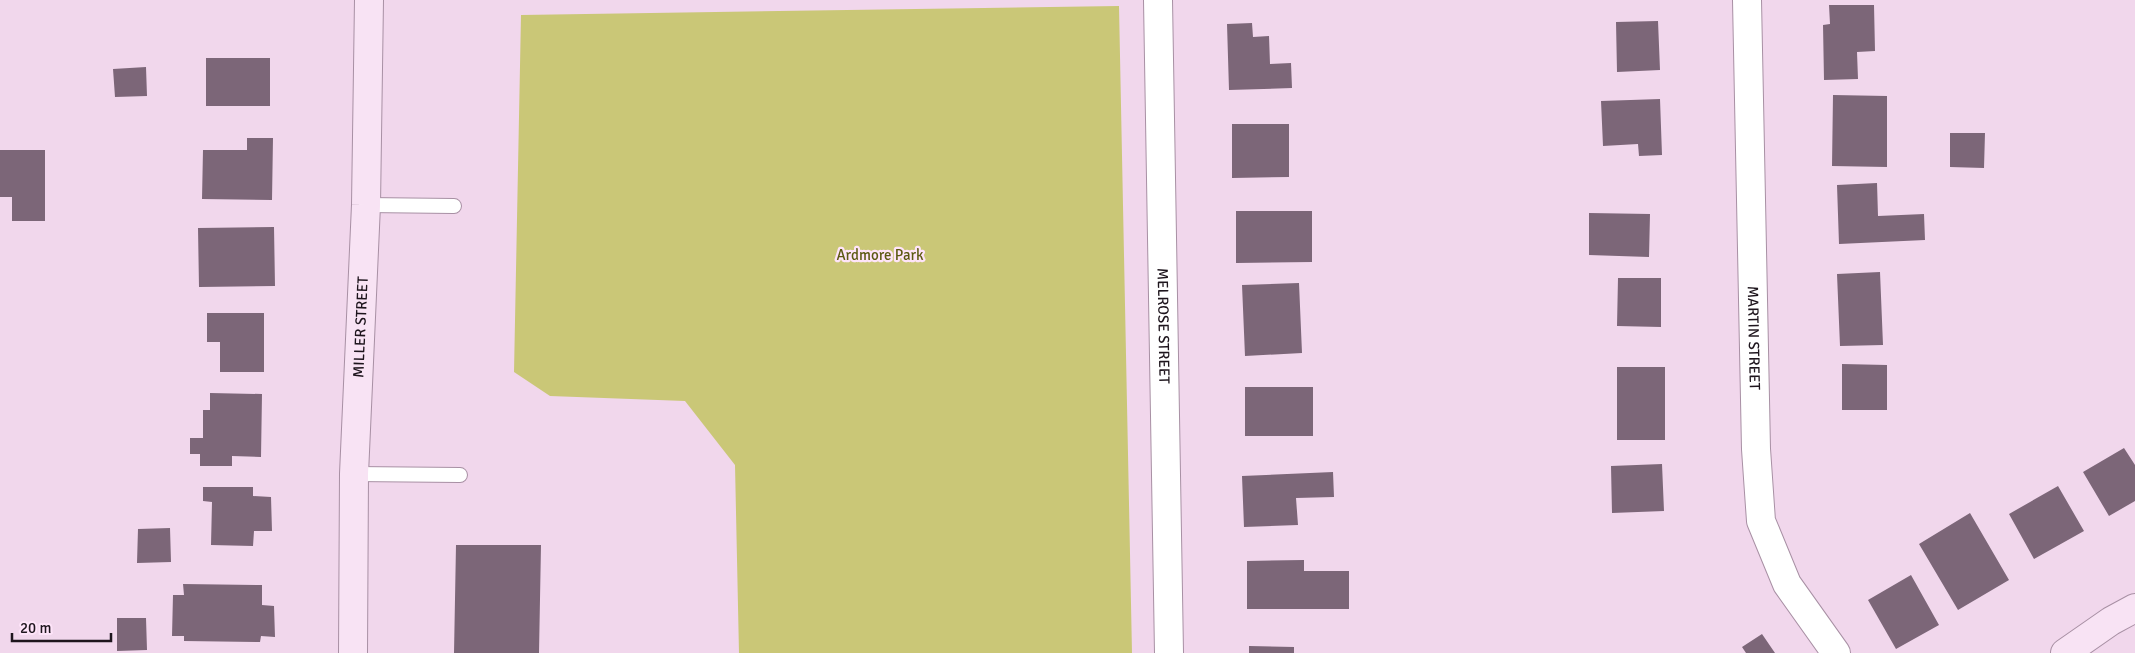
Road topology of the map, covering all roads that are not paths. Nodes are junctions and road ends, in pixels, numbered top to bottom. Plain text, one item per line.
1 (369, 0) edge
2 (1158, 0) edge
3 (1747, 0) edge
4 (366, 205) junction
5 (454, 206) dead end
6 (354, 474) junction
7 (460, 476) dead end
8 (2135, 608) edge
9 (353, 653) edge
10 (1169, 653) edge
11 (1836, 653) edge
12 (2065, 653) edge

1 - 4 main road, MILLER STREET
2 - 10 street, MELROSE STREET
3 - 11 street, MARTIN STREET
4 - 5 lane
4 - 6 main road, MILLER STREET
6 - 7 lane
6 - 9 main road, MILLER STREET
8 - 12 main road

